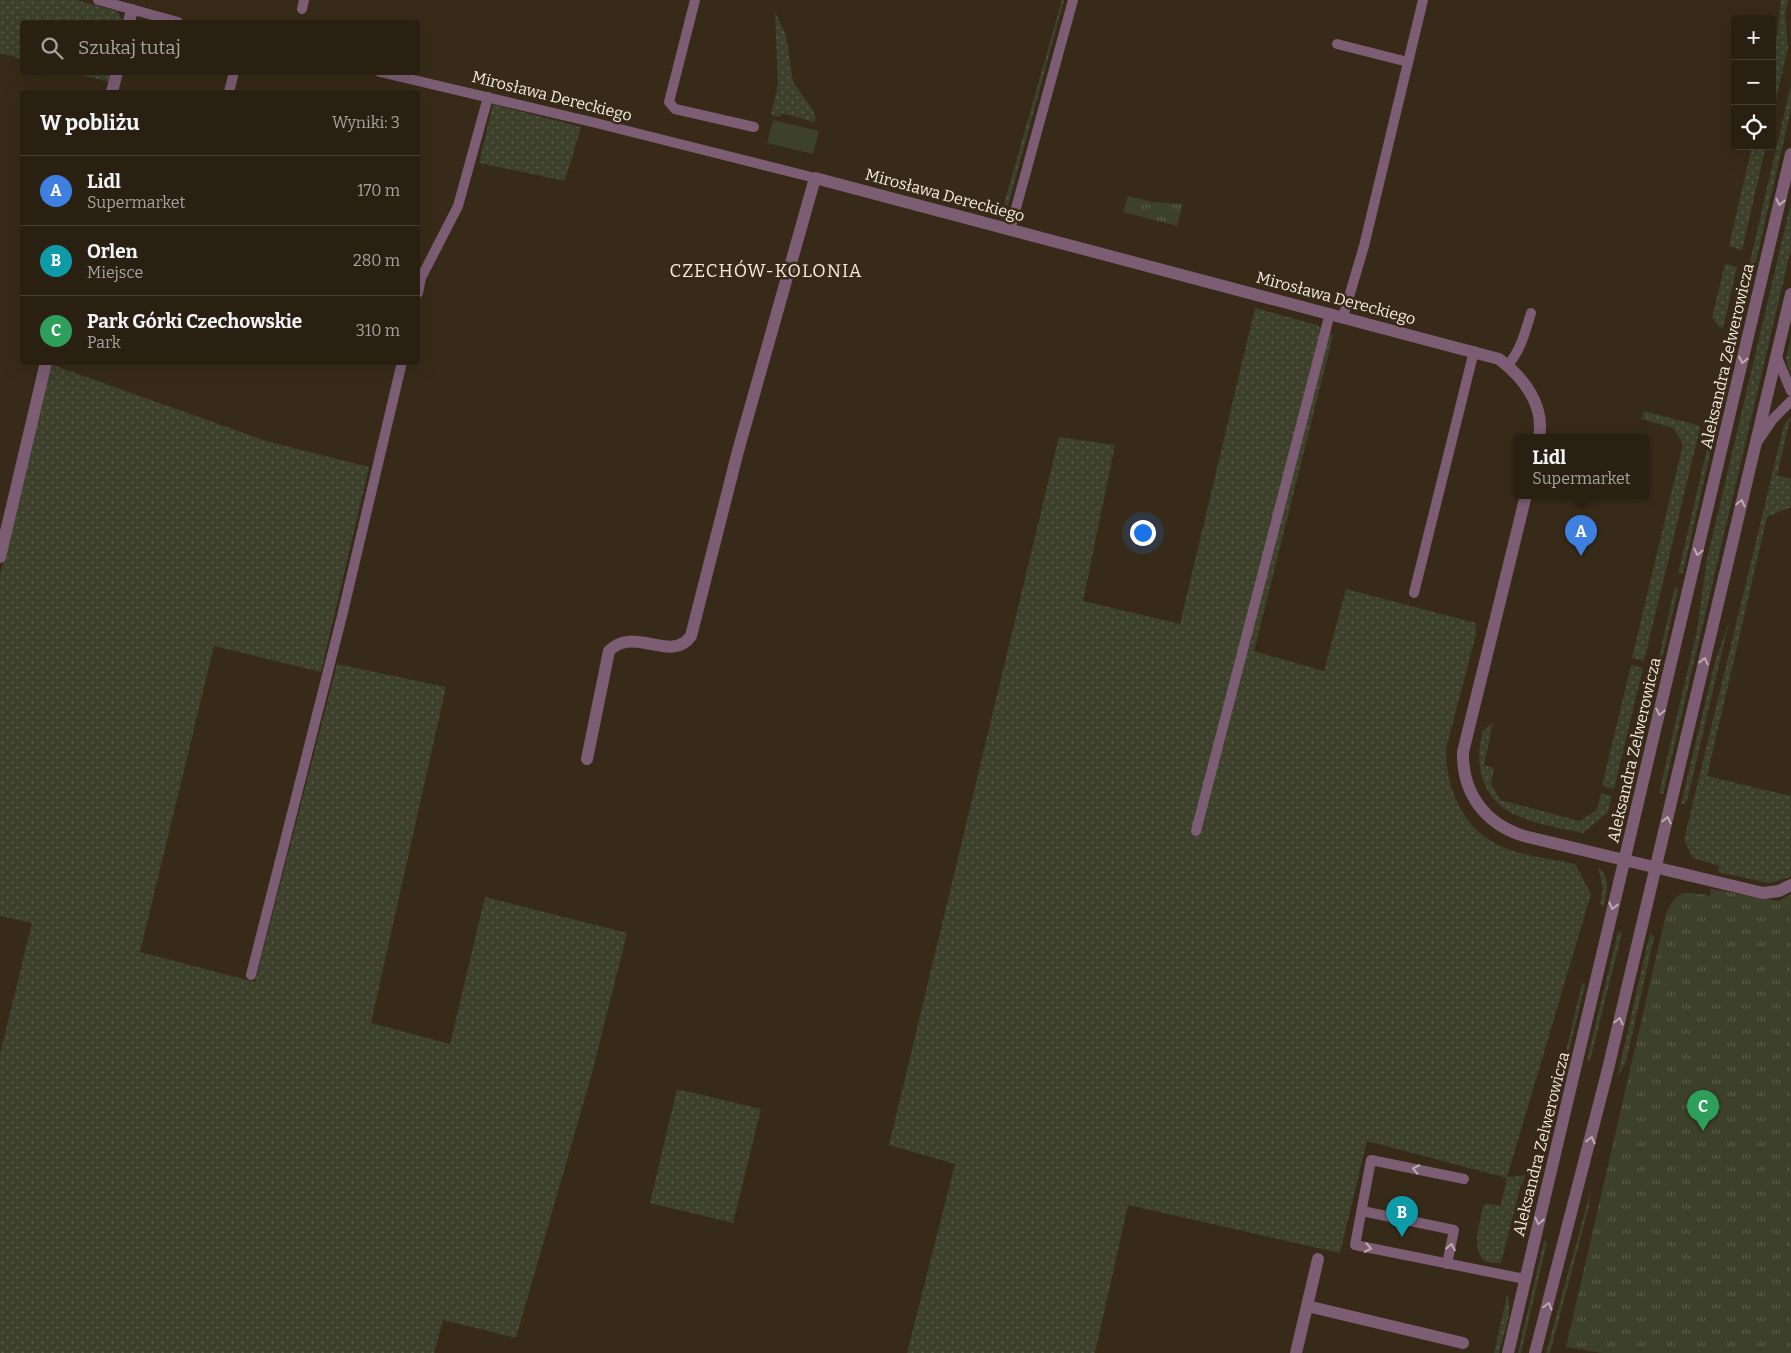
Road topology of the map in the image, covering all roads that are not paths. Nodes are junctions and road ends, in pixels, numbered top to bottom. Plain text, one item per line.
1 (98, 0) edge
2 (695, 0) edge
3 (1073, 0) edge
4 (1423, 0) edge
5 (132, 10) junction
6 (130, 20) edge
7 (170, 20) edge
8 (1336, 44) dead end
9 (1408, 62) junction
10 (116, 75) edge
11 (233, 75) edge
12 (393, 75) edge
13 (112, 90) edge
14 (230, 90) edge
15 (488, 97) junction
16 (754, 127) dead end
17 (1791, 154) edge
18 (814, 178) junction
19 (1010, 230) junction
20 (420, 283) edge
21 (1791, 294) edge
22 (1330, 313) junction
23 (1530, 313) dead end
24 (1343, 317) junction
25 (1474, 351) junction
26 (1776, 355) junction
27 (1504, 362) junction
28 (45, 365) edge
29 (401, 365) edge
30 (1791, 391) edge
31 (1791, 401) edge
32 (1539, 434) edge
33 (1754, 448) junction
34 (1525, 499) edge
35 (0, 557) edge
36 (1414, 593) dead end
37 (587, 759) dead end
38 (1196, 831) dead end
39 (1624, 859) junction
40 (1656, 867) junction
41 (1791, 885) edge
42 (251, 975) dead end
43 (1464, 1179) dead end
44 (1362, 1211) junction
45 (1318, 1259) dead end
46 (1447, 1264) junction
47 (1525, 1279) junction
48 (1307, 1306) junction
49 (1463, 1343) dead end
50 (1296, 1353) edge
51 (1508, 1353) edge
52 (1535, 1353) edge

1 - 5 lane
2 - 16 lane
3 - 19 lane
4 - 9 lane
5 - 6 street
5 - 7 lane
8 - 9 lane
9 - 24 lane
10 - 13 street
11 - 14 lane
12 - 15 lane, Mirosława Dereckiego
15 - 18 lane, Mirosława Dereckiego
15 - 20 lane
17 -> 39 street, Aleksandra Zelwerowicza
18 - 19 street, Mirosława Dereckiego
18 - 37 street
19 - 22 street, Mirosława Dereckiego
21 - 26 street
22 - 24 street, Mirosława Dereckiego
22 - 38 lane
23 - 27 lane
24 - 25 street, Mirosława Dereckiego
25 - 27 street, Mirosława Dereckiego
25 - 36 lane
26 - 30 lane
26 - 33 street
27 - 32 street
28 - 35 street
29 - 42 lane
31 - 33 lane
40 -> 33 street
34 - 39 street
39 - 40 street
39 -> 47 street, Aleksandra Zelwerowicza
40 - 41 street
52 -> 40 street
43 -> 44 lane
44 -> 46 lane
46 -> 44 lane
45 - 48 street
46 - 47 lane
47 - 51 street, Aleksandra Zelwerowicza
48 - 49 street
48 - 50 street

